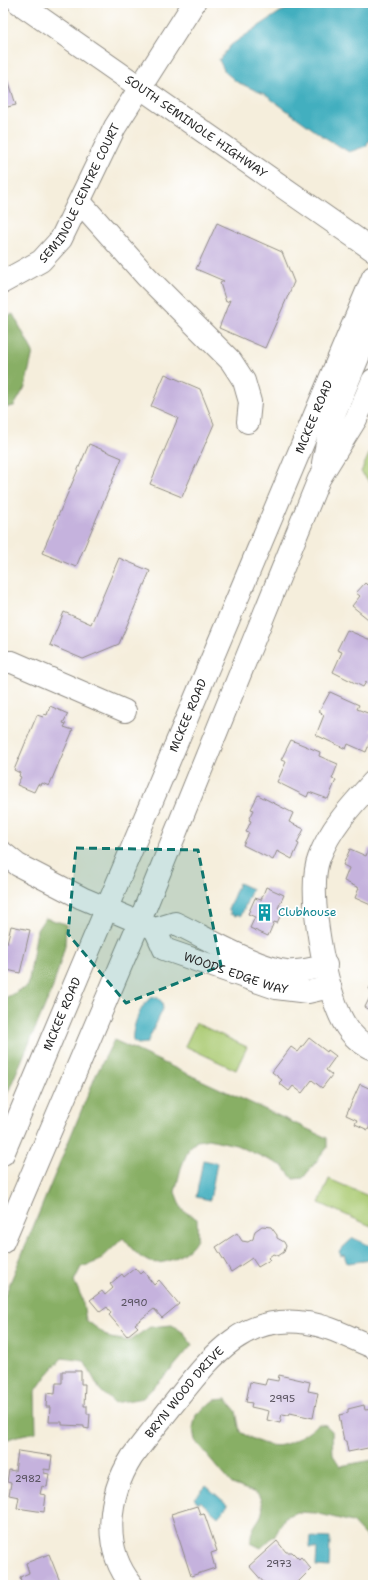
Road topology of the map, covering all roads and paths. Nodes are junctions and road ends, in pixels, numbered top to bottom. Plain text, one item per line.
1 (19, 3) edge
2 (194, 3) edge
3 (140, 87) junction
4 (80, 202) junction
5 (373, 250) edge
6 (373, 277) edge
7 (3, 282) edge
8 (373, 322) edge
9 (373, 380) edge
10 (248, 422) dead end
11 (319, 479) junction
12 (3, 662) edge
13 (124, 710) dead end
14 (373, 782) edge
15 (3, 853) edge
16 (131, 919) junction
17 (326, 965) junction
18 (246, 967) junction
19 (330, 987) junction
20 (373, 1049) edge
21 (3, 1154) edge
22 (3, 1242) edge
23 (373, 1347) edge
24 (132, 1585) edge

1 - 3 main road, SOUTH SEMINOLE HIGHWAY
2 - 3 main road, SEMINOLE CENTRE COURT
3 - 4 main road, SEMINOLE CENTRE COURT
3 - 5 main road, SOUTH SEMINOLE HIGHWAY
4 - 7 main road, SEMINOLE CENTRE COURT
4 - 10 main road
6 - 16 main road, MCKEE ROAD
8 - 11 main road
9 - 11 main road, MCKEE ROAD
11 - 16 main road, MCKEE ROAD
12 - 13 main road
14 - 17 main road
15 - 16 main road
16 - 18 main road, WOODS EDGE WAY
16 - 21 main road, MCKEE ROAD
16 - 22 main road, MCKEE ROAD
17 - 18 main road, WOODS EDGE WAY
17 - 19 main road
18 - 19 main road, WOODS EDGE WAY
19 - 20 main road
23 - 24 main road, BRYN WOOD DRIVE

